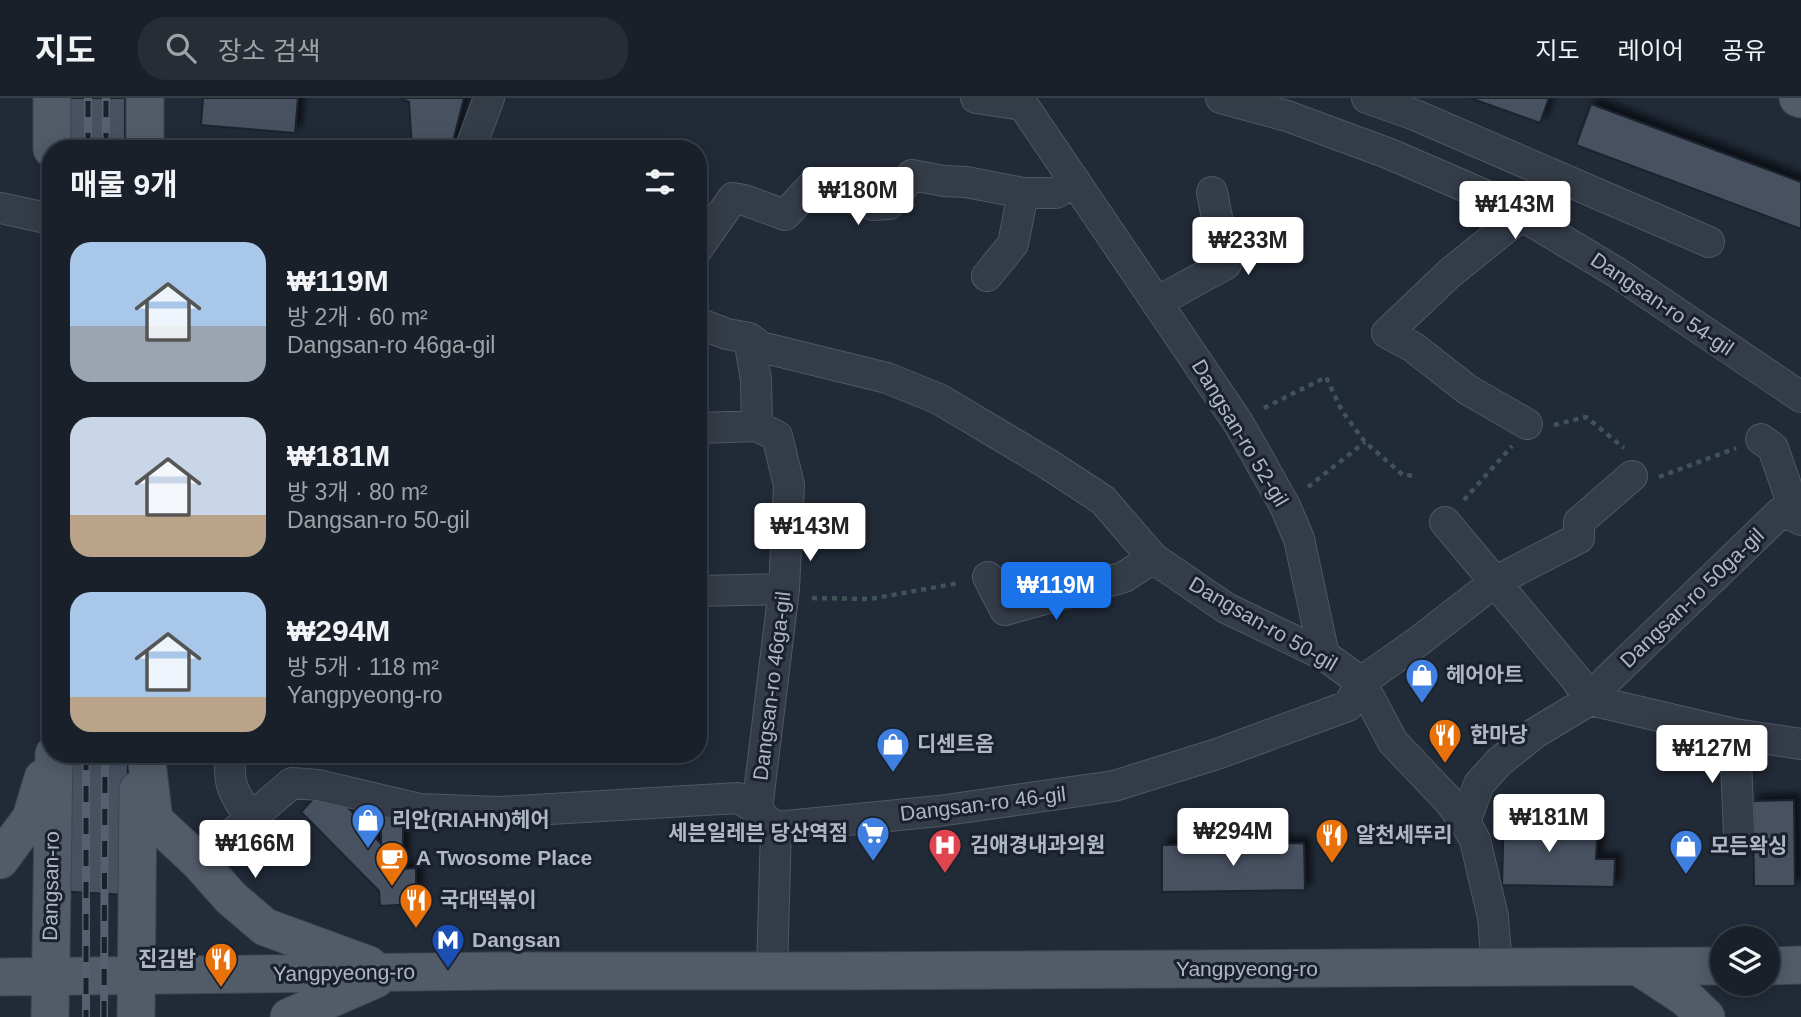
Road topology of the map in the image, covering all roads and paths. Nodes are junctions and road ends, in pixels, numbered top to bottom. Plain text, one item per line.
1 (52, 98) edge
2 (145, 98) edge
3 (489, 98) edge
4 (976, 98) edge
5 (1220, 98) edge
6 (1367, 98) edge
7 (52, 140) edge
8 (145, 140) edge
9 (473, 140) edge
10 (1075, 181) junction
11 (1212, 192) dead end
12 (1023, 193) junction
13 (0, 208) edge
14 (1521, 215) junction
15 (42, 217) edge
16 (707, 235) edge
17 (1709, 242) dead end
18 (987, 276) dead end
19 (1157, 302) junction
20 (707, 326) edge
21 (749, 338) junction
22 (1801, 397) edge
23 (1237, 421) junction
24 (1527, 424) junction
25 (757, 426) junction
26 (707, 428) edge
27 (1761, 439) joint
28 (1365, 442) junction
29 (1416, 476) dead end
30 (1632, 477) junction
31 (1285, 506) junction
32 (1799, 518) edge
33 (1445, 522) joint
34 (1153, 558) junction
35 (988, 577) joint
36 (1496, 581) junction
37 (707, 591) edge
38 (796, 593) junction
39 (1324, 655) junction
40 (1361, 682) junction
41 (1590, 700) junction
42 (1735, 734) junction
43 (1801, 744) edge
44 (48, 763) edge
45 (52, 763) edge
46 (139, 763) edge
47 (147, 763) edge
48 (229, 763) edge
49 (250, 818) junction
50 (767, 818) junction
51 (1465, 822) junction
52 (1739, 835) dead end
53 (0, 860) edge
54 (199, 862) junction
55 (1801, 965) edge
56 (1710, 966) edge
57 (1780, 966) edge
58 (1639, 967) junction
59 (1497, 968) junction
60 (772, 971) junction
61 (390, 973) junction
62 (136, 975) junction
63 (51, 976) junction
64 (0, 977) edge
65 (50, 1017) edge
66 (136, 1017) edge
67 (289, 1017) edge
68 (1706, 1017) edge

1 - 7 main road
2 - 8 main road
3 - 9 street
4 - 10 street, Dangsan-ro 52-gil
5 - 14 street, Dangsan-ro 54-gil
6 - 17 street
10 - 12 street
10 - 19 street, Dangsan-ro 52-gil
11 - 19 street
12 - 16 street
12 - 18 street
13 - 15 street
14 - 22 street, Dangsan-ro 54-gil
14 - 24 street
19 - 23 street, Dangsan-ro 52-gil
20 - 21 street, Dangsan-ro 50-gil
21 - 25 street
21 - 34 street, Dangsan-ro 50-gil
23 - 28 path
23 - 31 street, Dangsan-ro 52-gil
24 - 30 path
24 - 33 path
25 - 26 street
25 - 38 street, Dangsan-ro 46ga-gil
27 - 30 path
27 - 32 street
28 - 29 path
28 - 31 path
30 - 36 street, Dangsan-ro 46-gil
31 - 39 street, Dangsan-ro 52-gil
32 - 41 street, Dangsan-ro 50ga-gil
33 - 36 street
34 - 35 street
34 - 39 street, Dangsan-ro 50-gil
35 - 38 path
36 - 40 street, Dangsan-ro 46-gil
36 - 41 street
37 - 38 street
38 - 50 street, Dangsan-ro 46ga-gil
39 - 40 street, Dangsan-ro 50-gil
40 - 50 street, Dangsan-ro 46-gil
40 - 51 street, Dangsan-ro 50-gil
41 - 42 street
41 - 51 street, Dangsan-ro 50ga-gil
42 - 43 street
42 - 52 street
44 - 53 main road
45 - 63 main road, Dangsan-ro
46 - 62 main road
47 - 54 main road
48 - 49 street
49 - 50 street, Dangsan-ro 46-gil
49 - 54 street, Dangsan-ro 46-gil
50 - 60 street
51 - 59 street, Dangsan-ro 50-gil
54 - 61 main road
55 - 57 main road
56 - 58 main road, Yangpyeong-ro
58 - 59 main road, Yangpyeong-ro
58 - 68 main road
59 - 60 main road, Yangpyeong-ro
60 - 61 main road, Yangpyeong-ro
61 - 62 main road, Yangpyeong-ro
61 - 67 main road
62 - 63 main road, Yangpyeong-ro
62 - 66 main road
63 - 64 main road, Yangpyeong-ro
63 - 65 main road, Dangsan-ro

